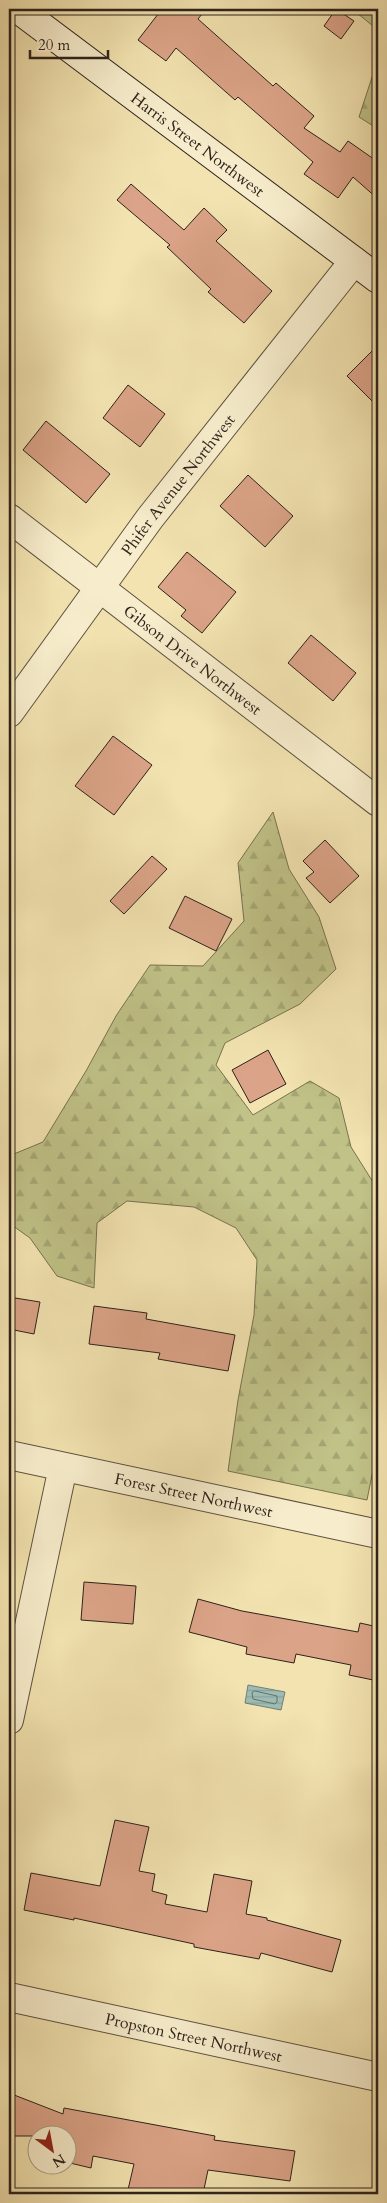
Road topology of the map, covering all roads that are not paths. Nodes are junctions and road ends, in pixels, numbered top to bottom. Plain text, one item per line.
1 (18, 9) edge
2 (354, 261) junction
3 (378, 279) edge
4 (9, 518) edge
5 (100, 587) junction
6 (9, 713) edge
7 (378, 802) edge
8 (9, 1455) edge
9 (63, 1467) junction
10 (378, 1534) edge
11 (9, 1720) edge
12 (9, 1997) edge
13 (378, 2077) edge

1 - 2 street, Harris Street Northwest
2 - 3 street, Harris Street Northwest
2 - 5 street, Phifer Avenue Northwest
4 - 5 street, Gibson Drive Northwest
5 - 6 street, Phifer Avenue Northwest
5 - 7 street, Gibson Drive Northwest
8 - 9 street, Forest Street Northwest
9 - 10 street, Forest Street Northwest
9 - 11 street
12 - 13 street, Propston Street Northwest

